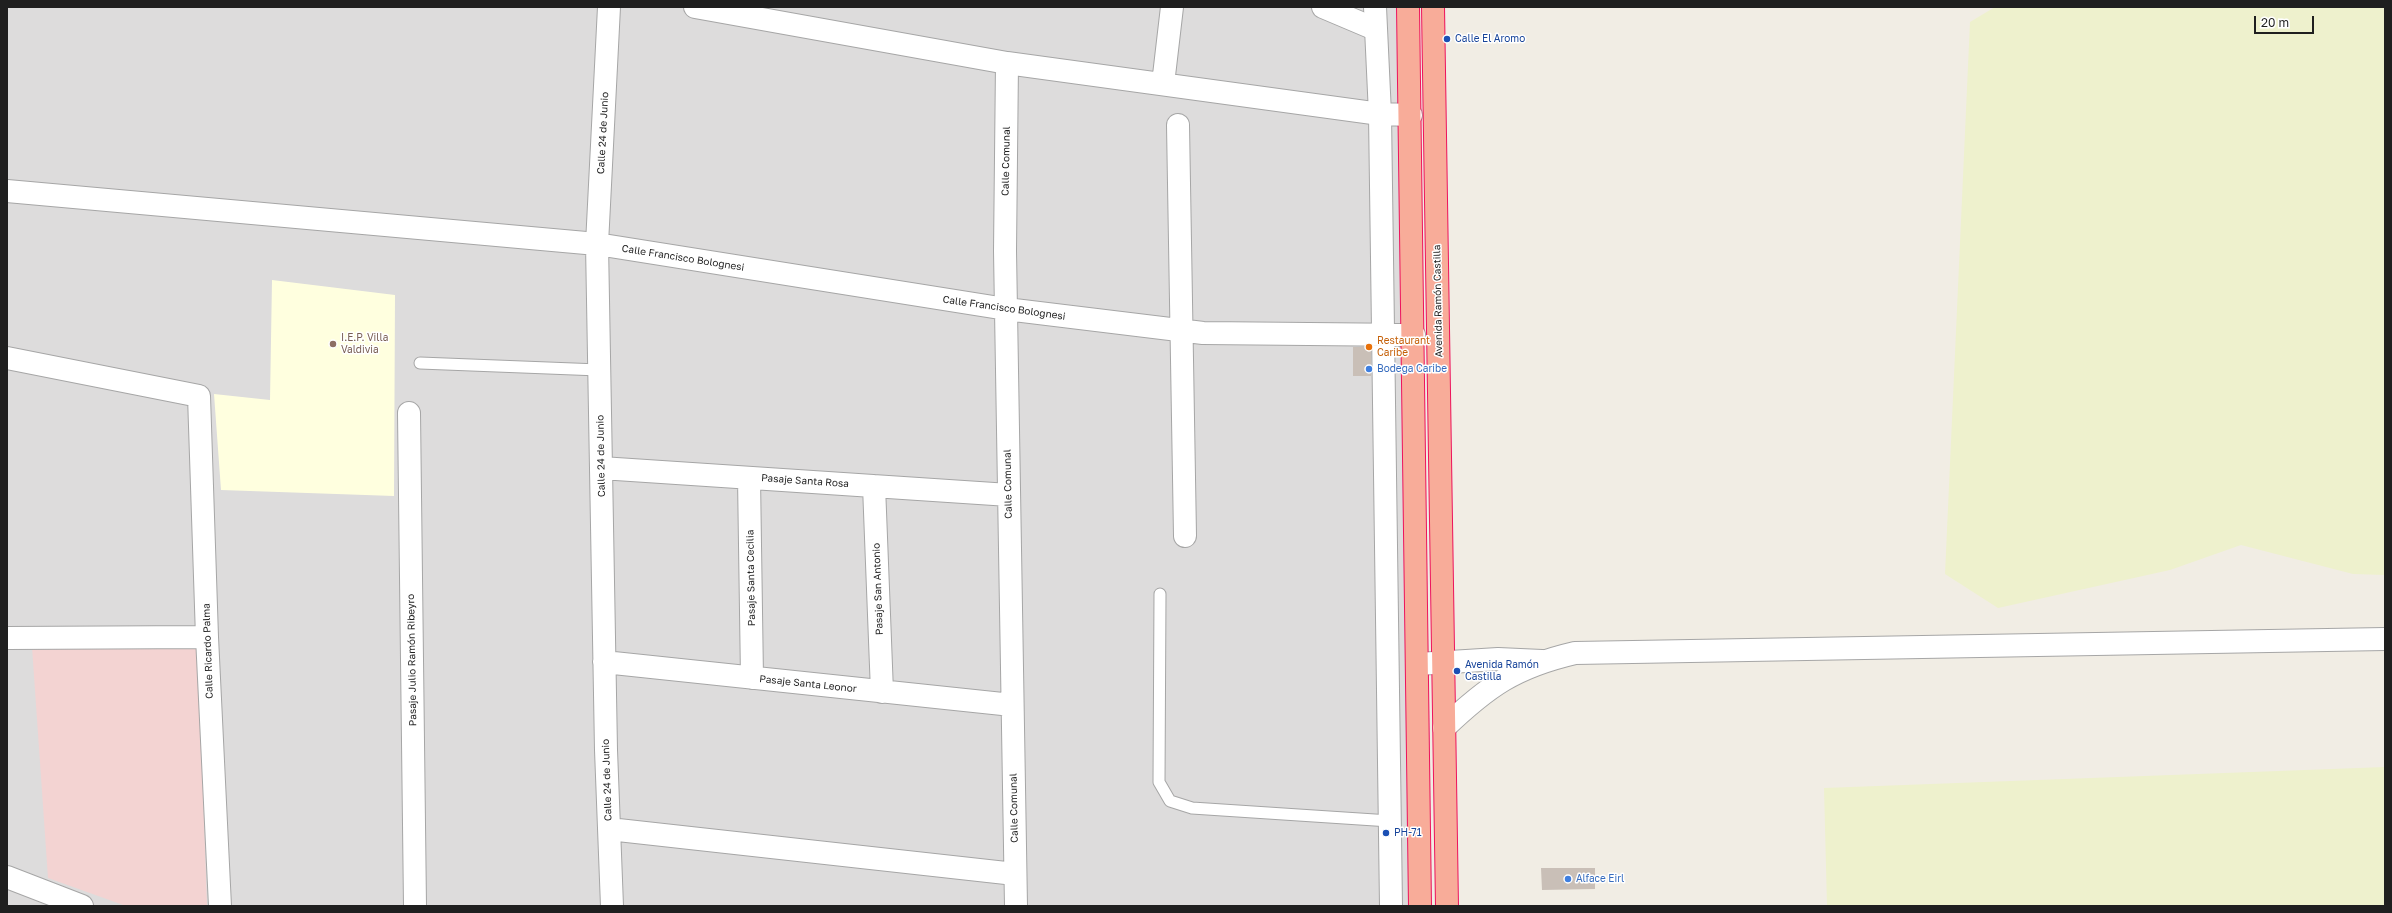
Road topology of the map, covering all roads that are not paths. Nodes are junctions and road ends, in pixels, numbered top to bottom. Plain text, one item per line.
1 (609, 7) edge
2 (696, 7) edge
3 (1172, 7) edge
4 (1323, 7) edge
5 (1375, 7) edge
6 (1408, 7) edge
7 (1433, 7) edge
8 (1375, 30) junction
9 (1007, 63) junction
10 (1163, 84) junction
11 (1380, 114) junction
12 (1411, 115) junction
13 (1178, 125) dead end
14 (7, 191) edge
15 (597, 244) junction
16 (1006, 310) junction
17 (1182, 330) junction
18 (1383, 335) junction
19 (1414, 335) junction
20 (7, 358) edge
21 (420, 364) dead end
22 (599, 370) junction
23 (409, 413) dead end
24 (601, 468) junction
25 (749, 478) junction
26 (874, 486) junction
27 (1009, 495) junction
28 (1184, 536) dead end
29 (1386, 556) junction
30 (1416, 556) junction
31 (1160, 594) dead end
32 (207, 637) junction
33 (7, 638) edge
34 (2385, 639) edge
35 (1542, 660) junction
36 (604, 662) junction
37 (1443, 662) junction
38 (1418, 664) junction
39 (752, 678) junction
40 (882, 692) junction
41 (1012, 705) junction
42 (1444, 728) junction
43 (1390, 821) junction
44 (1419, 821) junction
45 (609, 829) junction
46 (1015, 874) junction
47 (7, 877) edge
48 (82, 906) edge
49 (220, 906) edge
50 (415, 906) edge
51 (612, 906) edge
52 (1016, 906) edge
53 (1391, 906) edge
54 (1420, 906) edge
55 (1447, 906) edge

1 - 15 street, Calle 24 de Junio
2 - 9 street
3 - 10 street
4 - 8 street
5 - 8 street
6 - 12 highway
7 - 37 highway, Avenida Ramón Castilla
8 - 11 street
9 - 10 street
9 - 16 street, Calle Comunal
10 - 11 street
11 - 12 street
11 - 18 street
12 - 19 highway
13 - 17 street
14 - 15 street, Calle Francisco Bolognesi
15 - 16 street, Calle Francisco Bolognesi
15 - 22 street, Calle 24 de Junio
16 - 17 street, Calle Francisco Bolognesi
16 - 27 street, Calle Comunal
17 - 18 street, Calle Francisco Bolognesi
17 - 28 street
18 - 19 street, Calle Francisco Bolognesi
18 - 29 street
19 - 30 highway
20 - 32 street, Calle Ricardo Palma
21 - 22 lane
22 - 24 street, Calle 24 de Junio
23 - 50 street, Pasaje Julio Ramón Ribeyro
24 - 25 street, Pasaje Santa Rosa
24 - 36 street, Calle 24 de Junio
25 - 26 street, Pasaje Santa Rosa
25 - 39 street, Pasaje Santa Cecilia
26 - 27 street, Pasaje Santa Rosa
26 - 40 street, Pasaje San Antonio
27 - 41 street, Calle Comunal
29 - 30 street
29 - 43 street
30 - 38 highway
31 - 43 lane
32 - 33 street
32 - 49 street, Calle Ricardo Palma
34 - 35 street
35 - 37 street
35 - 42 street
36 - 39 street, Pasaje Santa Leonor
36 - 45 street, Calle 24 de Junio
37 - 38 street
37 - 42 highway, Avenida Ramón Castilla
38 - 44 highway
39 - 40 street, Pasaje Santa Leonor
40 - 41 street, Pasaje Santa Leonor
41 - 46 street, Calle Comunal
42 - 55 highway, Avenida Ramón Castilla
43 - 44 street
43 - 53 street
44 - 54 highway
45 - 46 street
45 - 51 street, Calle 24 de Junio
46 - 52 street, Calle Comunal
47 - 48 street

